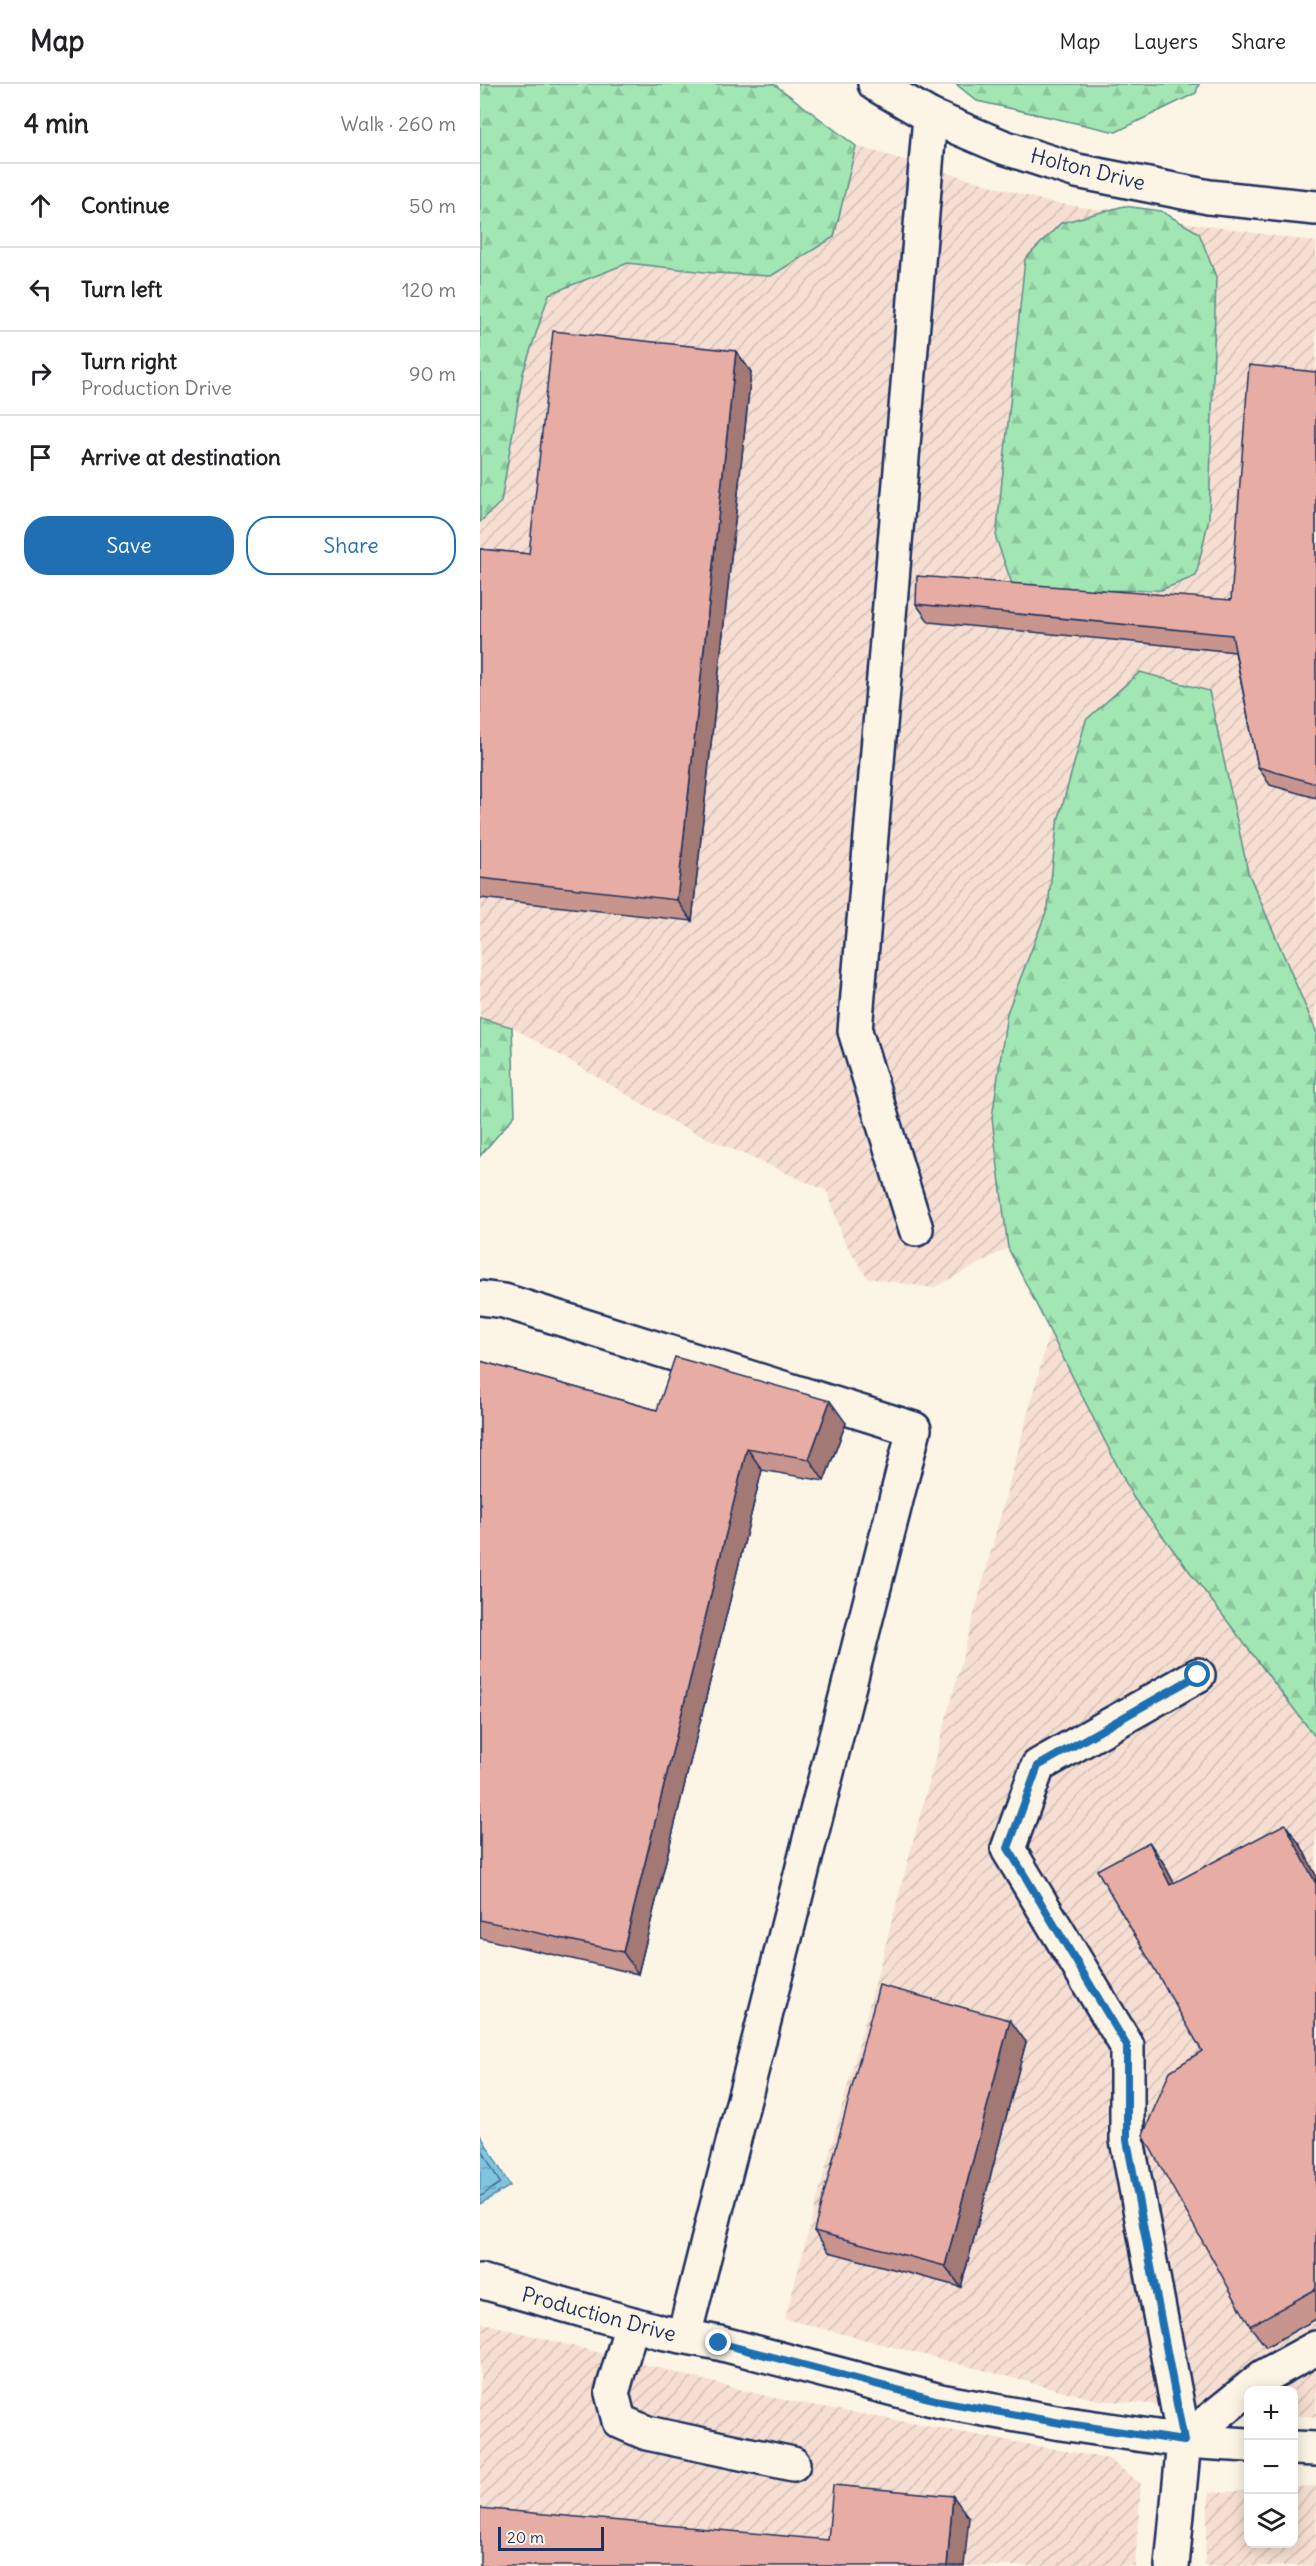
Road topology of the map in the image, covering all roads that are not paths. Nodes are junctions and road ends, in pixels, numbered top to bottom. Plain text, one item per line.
1 (875, 84) edge
2 (930, 116) junction
3 (1316, 208) edge
4 (916, 1229) dead end
5 (480, 1298) edge
6 (1198, 1675) dead end
7 (480, 2282) edge
8 (632, 2324) junction
9 (684, 2336) junction
10 (1316, 2348) edge
11 (1184, 2441) junction
12 (1244, 2445) edge
13 (1298, 2448) edge
14 (1316, 2449) edge
15 (793, 2464) dead end
16 (1172, 2566) edge

1 - 2 street, Holton Drive
2 - 3 street, Holton Drive
2 - 4 street
5 - 9 street
6 - 11 street
7 - 8 street, Production Drive
8 - 9 street, Production Drive
8 - 15 street
9 - 11 street, Production Drive
10 - 11 street
11 - 12 street, Production Drive
11 - 16 street
13 - 14 street

